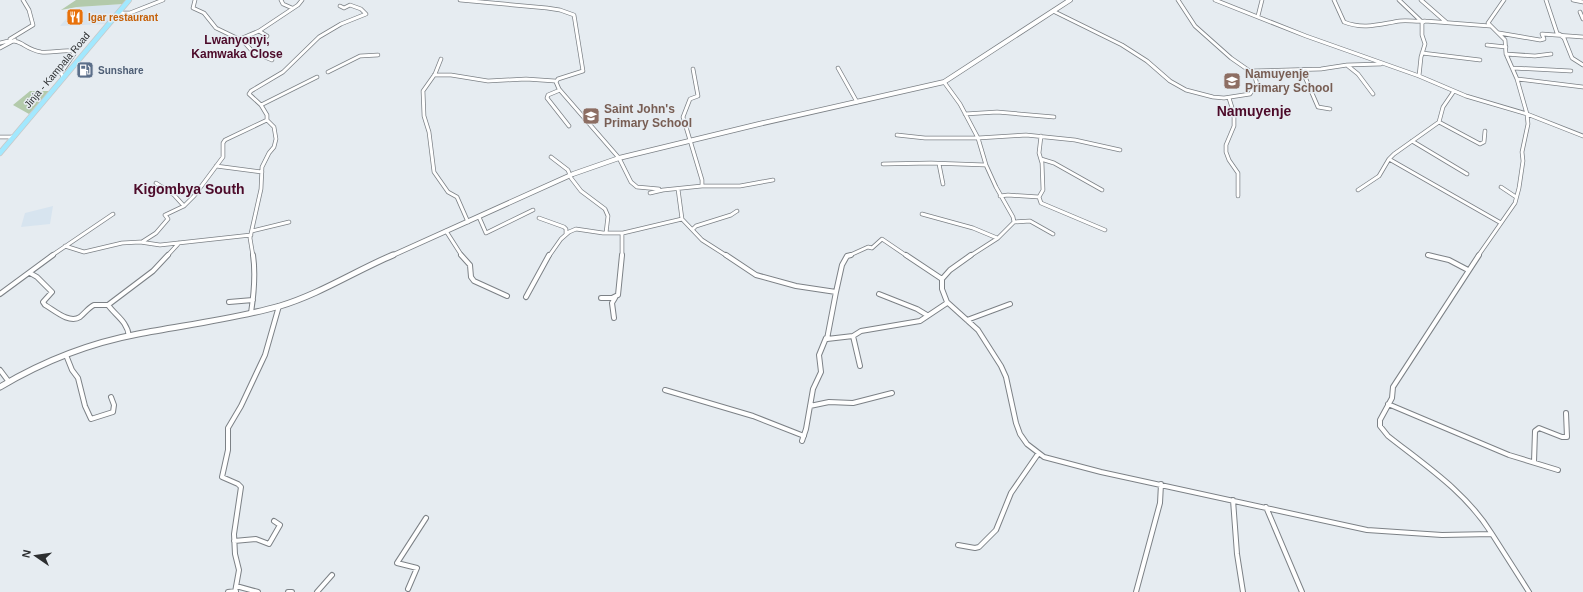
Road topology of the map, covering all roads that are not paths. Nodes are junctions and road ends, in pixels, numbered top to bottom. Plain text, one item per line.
1 (23, 0) edge
2 (129, 0) edge
3 (163, 0) edge
4 (195, 0) edge
5 (281, 0) edge
6 (302, 0) edge
7 (460, 0) edge
8 (512, 0) edge
9 (1070, 0) edge
10 (1178, 0) edge
11 (1215, 0) edge
12 (1262, 0) edge
13 (1334, 0) edge
14 (1399, 0) edge
15 (1421, 0) edge
16 (1504, 0) edge
17 (1546, 0) edge
18 (1573, 0) edge
19 (1583, 2) edge
20 (513, 4) junction
21 (340, 6) dead end
22 (292, 8) junction
23 (1054, 11) junction
24 (1580, 12) dead end
25 (118, 13) junction
26 (1258, 16) junction
27 (1583, 19) edge
28 (1421, 21) junction
29 (1425, 21) junction
30 (1446, 22) junction
31 (1490, 26) junction
32 (258, 31) junction
33 (1497, 32) junction
34 (1561, 35) junction
35 (266, 37) dead end
36 (1583, 37) edge
37 (10, 38) junction
38 (240, 39) junction
39 (15, 40) junction
40 (0, 43) edge
41 (1487, 45) dead end
42 (1506, 47) junction
43 (0, 48) edge
44 (1422, 53) junction
45 (1506, 54) junction
46 (1551, 54) dead end
47 (378, 55) dead end
48 (441, 59) dead end
49 (272, 60) dead end
50 (1480, 60) dead end
51 (1387, 64) junction
52 (1347, 65) junction
53 (1583, 65) edge
54 (838, 68) dead end
55 (1513, 68) junction
56 (693, 69) dead end
57 (1302, 70) junction
58 (1250, 71) junction
59 (1571, 71) dead end
60 (328, 72) dead end
61 (434, 75) junction
62 (1419, 76) junction
63 (63, 77) junction
64 (317, 77) dead end
65 (1517, 79) junction
66 (556, 81) junction
67 (944, 82) junction
68 (1583, 87) edge
69 (560, 90) junction
70 (1454, 91) junction
71 (1373, 94) dead end
72 (1229, 98) junction
73 (857, 102) junction
74 (261, 105) junction
75 (1330, 109) dead end
76 (965, 114) junction
77 (1527, 114) junction
78 (1054, 117) dead end
79 (267, 120) junction
80 (1439, 122) junction
81 (569, 126) dead end
82 (1485, 131) dead end
83 (897, 135) dead end
84 (1042, 136) junction
85 (1583, 136) edge
86 (0, 137) edge
87 (13, 137) junction
88 (978, 138) junction
89 (689, 141) junction
90 (1412, 141) junction
91 (1120, 150) dead end
92 (0, 153) edge
93 (551, 157) dead end
94 (619, 158) junction
95 (1041, 159) junction
96 (1389, 160) junction
97 (883, 164) dead end
98 (939, 164) junction
99 (986, 165) junction
100 (216, 166) junction
101 (262, 172) junction
102 (1467, 174) dead end
103 (569, 176) junction
104 (773, 180) dead end
105 (156, 183) dead end
106 (943, 184) dead end
107 (702, 186) junction
108 (1502, 187) dead end
109 (659, 189) junction
110 (678, 189) junction
111 (1102, 190) dead end
112 (1358, 190) dead end
113 (650, 192) dead end
114 (1000, 196) junction
115 (1238, 196) dead end
116 (1039, 197) junction
117 (1516, 197) junction
118 (184, 206) junction
119 (533, 210) dead end
120 (737, 211) dead end
121 (113, 214) dead end
122 (922, 214) dead end
123 (479, 217) junction
124 (539, 218) dead end
125 (682, 219) junction
126 (289, 222) dead end
127 (468, 222) junction
128 (1014, 222) junction
129 (1501, 223) junction
130 (692, 229) junction
131 (1105, 230) dead end
132 (446, 231) junction
133 (251, 233) junction
134 (606, 233) junction
135 (622, 233) junction
136 (566, 234) junction
137 (1053, 234) dead end
138 (997, 238) junction
139 (142, 242) junction
140 (179, 243) junction
141 (65, 246) junction
142 (1428, 255) dead end
143 (1468, 270) junction
144 (30, 273) junction
145 (942, 279) junction
146 (836, 292) junction
147 (0, 294) edge
148 (879, 294) dead end
149 (507, 296) dead end
150 (526, 297) dead end
151 (601, 298) dead end
152 (615, 298) junction
153 (253, 300) junction
154 (229, 302) dead end
155 (947, 303) junction
156 (1010, 304) dead end
157 (108, 305) junction
158 (279, 306) junction
159 (251, 313) junction
160 (927, 315) junction
161 (614, 318) dead end
162 (967, 320) junction
163 (129, 336) junction
164 (853, 336) junction
165 (826, 338) junction
166 (66, 355) junction
167 (860, 366) dead end
168 (0, 370) edge
169 (9, 382) junction
170 (0, 387) edge
171 (665, 390) dead end
172 (892, 394) dead end
173 (111, 397) dead end
174 (1388, 404) junction
175 (810, 406) junction
176 (1566, 413) dead end
177 (804, 436) junction
178 (802, 441) dead end
179 (1038, 454) junction
180 (1534, 462) junction
181 (1558, 470) dead end
182 (1161, 484) junction
183 (1233, 500) junction
184 (1266, 507) junction
185 (426, 518) dead end
186 (274, 521) dead end
187 (1492, 534) junction
188 (234, 541) junction
189 (958, 545) dead end
190 (332, 575) dead end
191 (236, 589) edge
192 (408, 589) dead end
193 (228, 592) edge
194 (258, 592) edge
195 (288, 592) edge
196 (292, 592) edge
197 (318, 592) edge
198 (1136, 592) edge
199 (1243, 592) edge
200 (1302, 592) edge
201 (1529, 592) edge

1 - 37 street
2 - 25 highway, Jinja - Kampala Road
3 - 25 street
4 - 38 street
5 - 22 street
6 - 22 street
7 - 20 street
8 - 20 street
9 - 23 street
10 - 58 street
11 - 26 street
12 - 26 street
13 - 28 street
14 - 28 street
15 - 30 street
16 - 31 street
17 - 34 street
18 - 19 street
20 - 66 street
21 - 74 street
22 - 32 street
23 - 67 street
23 - 72 street
24 - 27 street
25 - 63 highway, Jinja - Kampala Road
26 - 51 street
28 - 29 street
29 - 30 street
29 - 44 street
30 - 31 street
31 - 33 street
32 - 35 street
32 - 38 street
33 - 34 street
33 - 42 street
34 - 36 street
34 - 53 street
37 - 39 street
37 - 40 street
38 - 49 street
39 - 43 street
39 - 63 street
41 - 42 street
42 - 45 street
44 - 50 street
44 - 62 street
45 - 46 street
45 - 55 street
47 - 60 street
48 - 61 street
51 - 52 street
51 - 62 street
52 - 57 street
52 - 71 street
54 - 73 street
55 - 59 street
55 - 65 street
56 - 89 street
57 - 58 street
57 - 75 street
58 - 72 street
61 - 66 street
61 - 127 street
62 - 70 street
63 - 87 highway, Jinja - Kampala Road
64 - 74 street
65 - 68 street
65 - 77 street
66 - 69 street
67 - 73 street
67 - 76 street
69 - 81 street
69 - 94 street
70 - 77 street
70 - 80 street
72 - 115 street
73 - 89 street
74 - 79 street
76 - 78 street
76 - 88 street
77 - 85 street
77 - 117 street
79 - 100 street
79 - 101 street
80 - 82 street
80 - 90 street
83 - 88 street
84 - 88 street
84 - 91 street
84 - 95 street
86 - 87 street
87 - 92 highway, Jinja - Kampala Road
88 - 99 street
89 - 94 street
89 - 107 street
90 - 96 street
90 - 102 street
93 - 103 street
94 - 103 street
94 - 109 street
95 - 111 street
95 - 116 street
96 - 112 street
96 - 129 street
97 - 98 street
98 - 99 street
98 - 106 street
99 - 114 street
100 - 101 street
100 - 118 street
101 - 133 street
103 - 123 street
103 - 134 street
104 - 107 street
105 - 118 street
107 - 110 street
108 - 117 street
109 - 110 street
109 - 113 street
110 - 125 street
114 - 116 street
114 - 128 street
116 - 131 street
117 - 129 street
118 - 139 street
119 - 123 street
120 - 130 street
121 - 141 street
122 - 138 street
123 - 127 street
124 - 136 street
125 - 130 street
125 - 135 street
126 - 133 street
127 - 132 street
128 - 137 street
128 - 138 street
129 - 143 street
130 - 146 street
132 - 149 street
132 - 158 street
133 - 140 street
133 - 153 street
134 - 135 street
134 - 136 street
135 - 152 street
136 - 150 street
138 - 145 street
139 - 140 street
139 - 141 street
140 - 157 street
141 - 144 street
142 - 143 street
143 - 174 street
144 - 147 street
144 - 157 street
145 - 146 street
145 - 155 street
146 - 165 street
148 - 160 street
151 - 152 street
152 - 161 street
153 - 154 street
153 - 159 street
155 - 160 street
155 - 162 street
156 - 162 street
157 - 163 street
158 - 159 street
158 - 188 street
159 - 163 street
160 - 164 street
162 - 179 street
163 - 166 street
164 - 165 street
164 - 167 street
165 - 175 street
166 - 169 street
166 - 173 street
168 - 169 street
169 - 170 street
171 - 177 street
172 - 175 street
174 - 180 street
174 - 187 street
175 - 177 street
176 - 180 street
177 - 178 street
179 - 182 street
179 - 189 street
180 - 181 street
182 - 183 street
182 - 198 street
183 - 184 street
183 - 199 street
184 - 187 street
184 - 200 street
185 - 192 street
186 - 188 street
187 - 201 street
188 - 191 street
190 - 197 street
191 - 193 street
191 - 194 street
195 - 196 street

